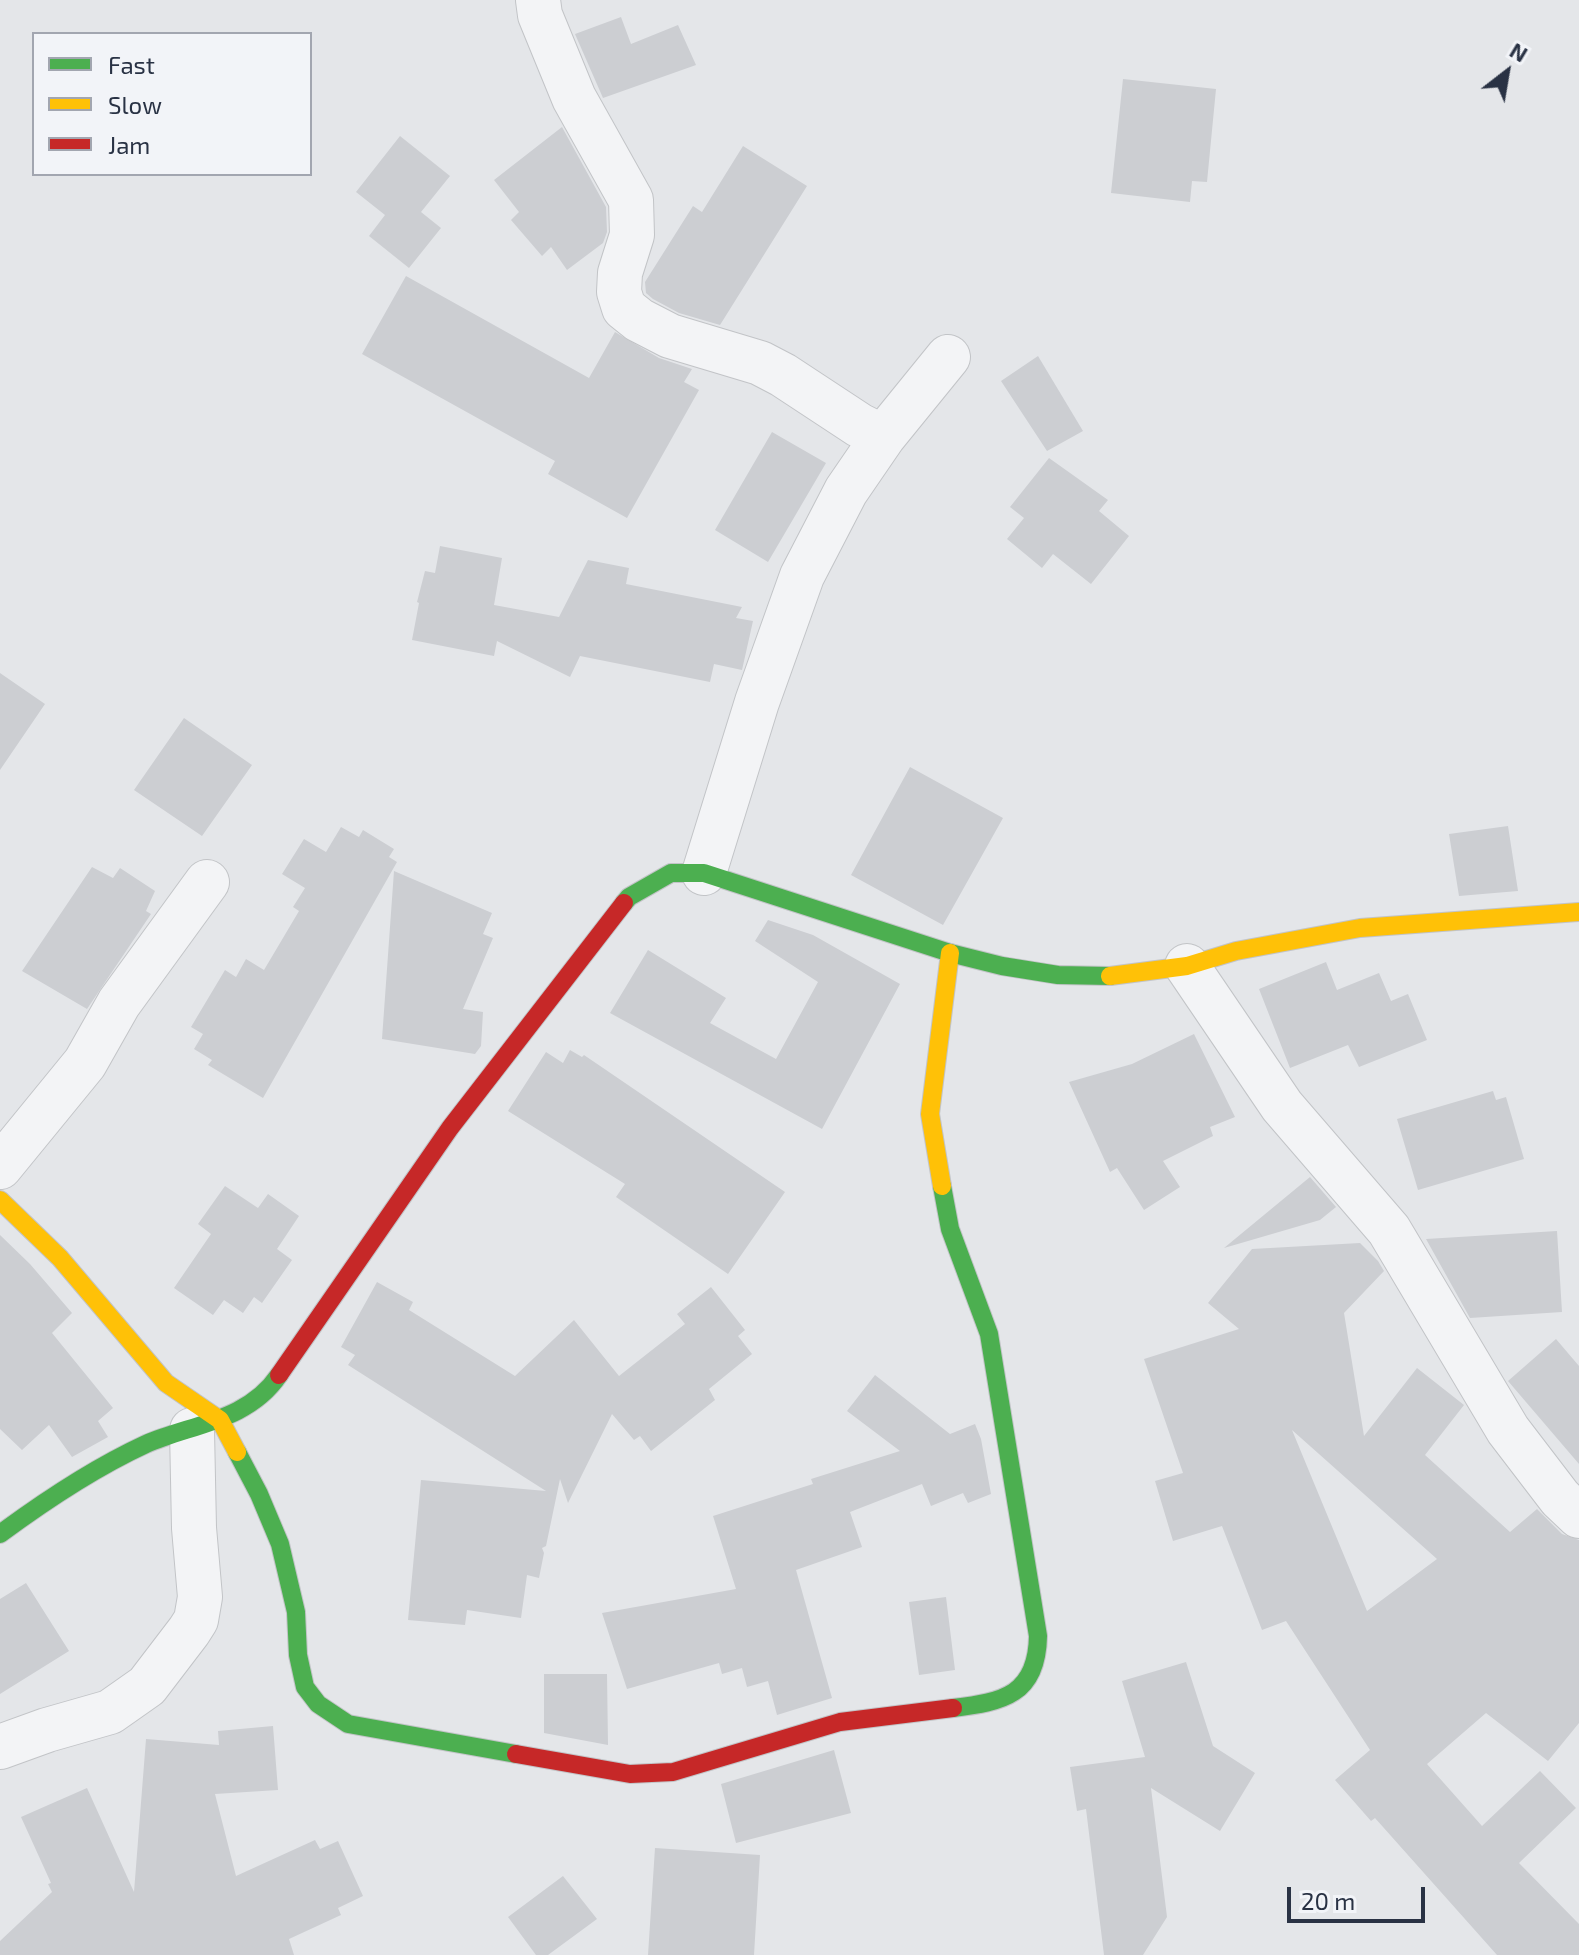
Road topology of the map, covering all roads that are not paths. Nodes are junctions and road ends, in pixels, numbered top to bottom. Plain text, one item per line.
1 (538, 0) edge
2 (948, 357) dead end
3 (883, 437) junction
4 (704, 873) junction
5 (207, 882) dead end
6 (1579, 912) edge
7 (950, 953) junction
8 (1187, 966) junction
9 (0, 1167) edge
10 (0, 1200) edge
11 (206, 1425) junction
12 (1579, 1516) edge
13 (0, 1534) edge
14 (0, 1747) edge

1 - 3 street
2 - 3 street
3 - 4 street
4 - 7 street
4 - 11 street
5 - 9 street
6 - 8 street
7 - 8 street
7 - 11 street
8 - 12 street
10 - 11 street
11 - 13 street
11 - 14 street

